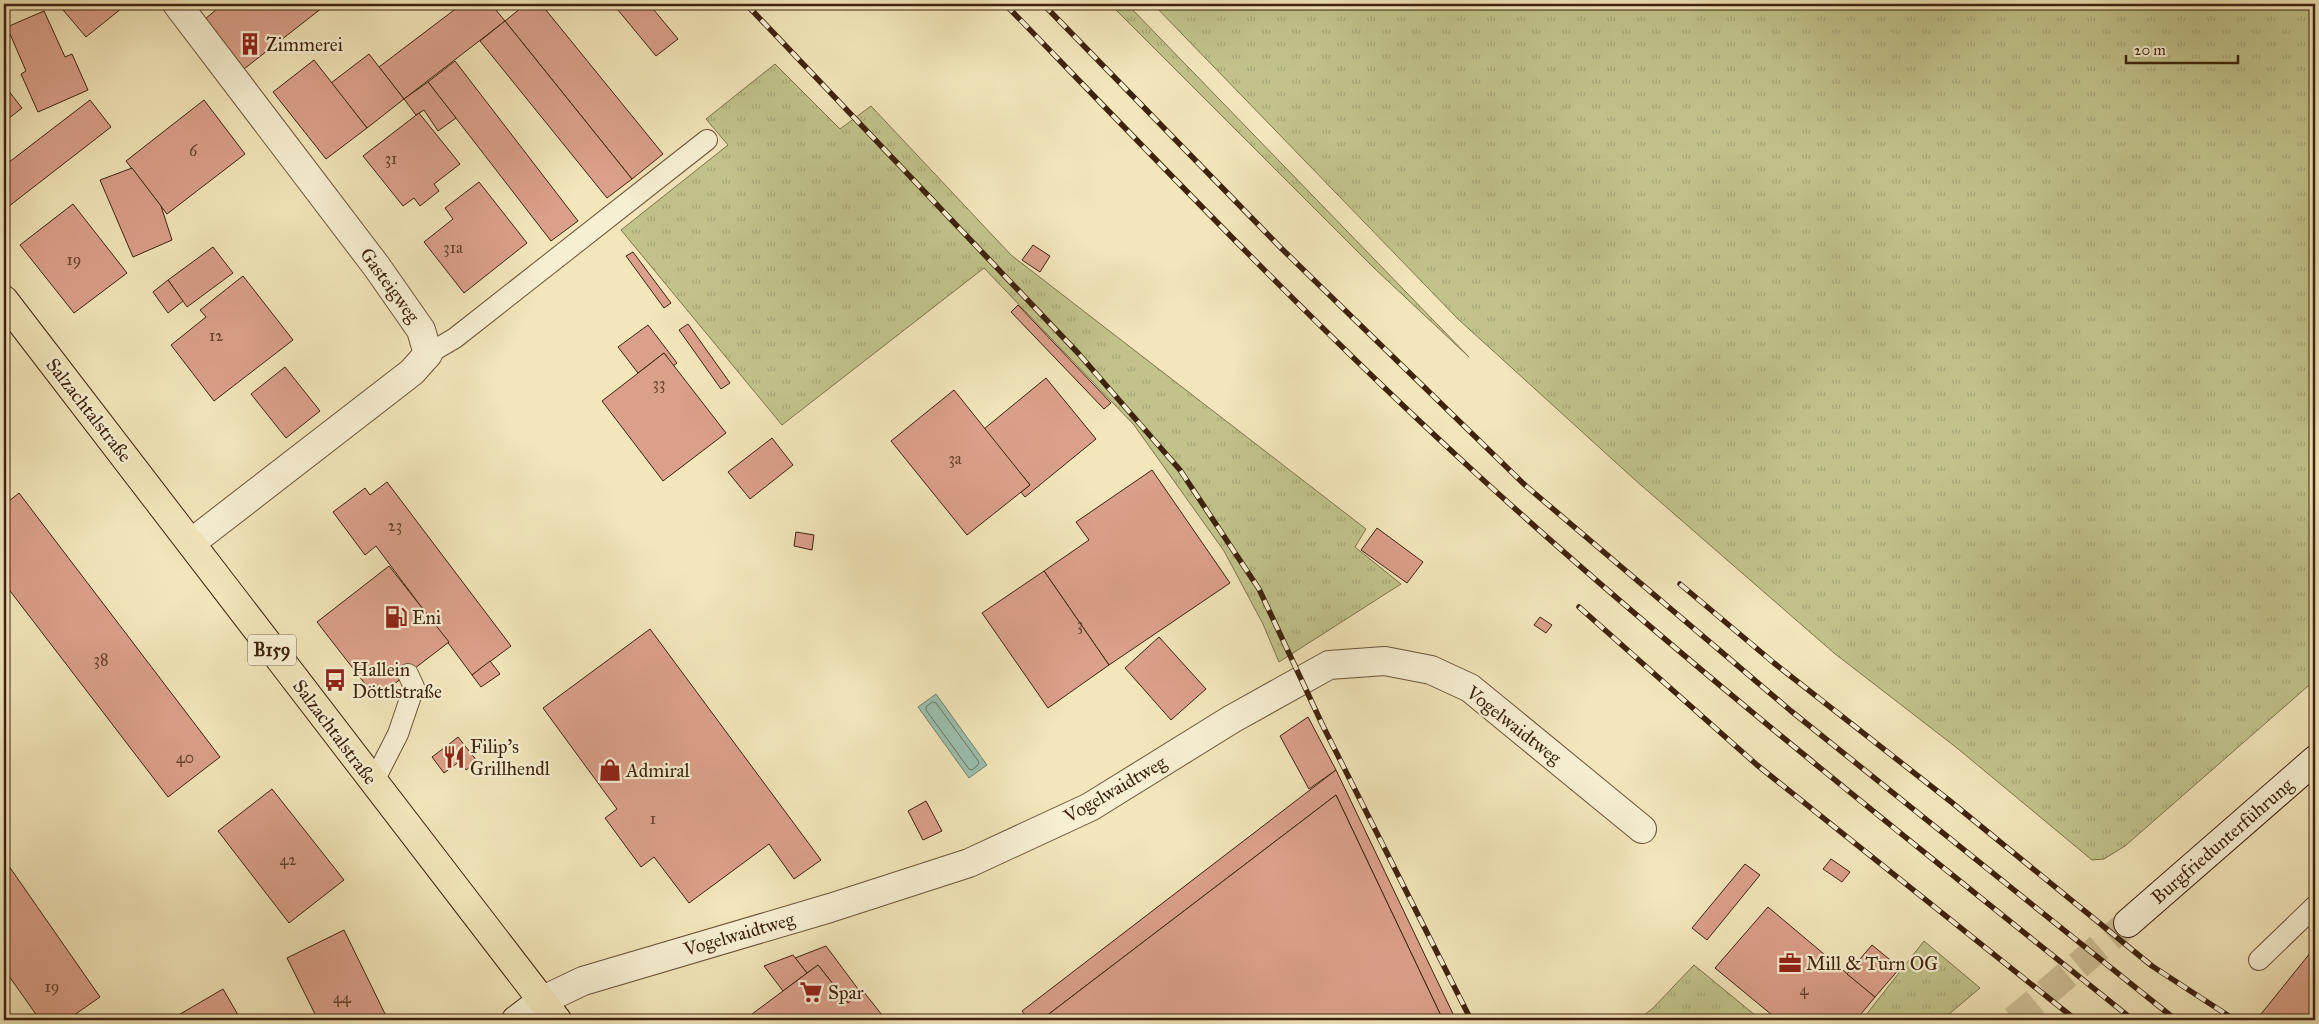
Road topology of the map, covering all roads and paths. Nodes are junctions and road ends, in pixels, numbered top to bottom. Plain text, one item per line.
1 (177, 4) edge
2 (707, 140) dead end
3 (4, 300) edge
4 (428, 354) junction
5 (191, 543) junction
6 (408, 674) dead end
7 (2315, 760) edge
8 (374, 783) junction
9 (1642, 829) dead end
10 (2315, 906) edge
11 (2128, 923) tunnel mouth
12 (2259, 960) dead end
13 (549, 1010) edge
14 (516, 1020) edge

1 - 4 street, Gasteigweg
2 - 4 lane
3 - 5 main road, Salzachtalstraße / B159
4 - 5 street
5 - 8 main road, Salzachtalstraße / B159
6 - 8 lane
7 - 11 street, Burgfriedunterführung
8 - 13 main road, Salzachtalstraße / B159
9 - 13 street, Vogelwaidtweg
10 - 12 lane
13 - 14 street, Vogelwaidtweg

